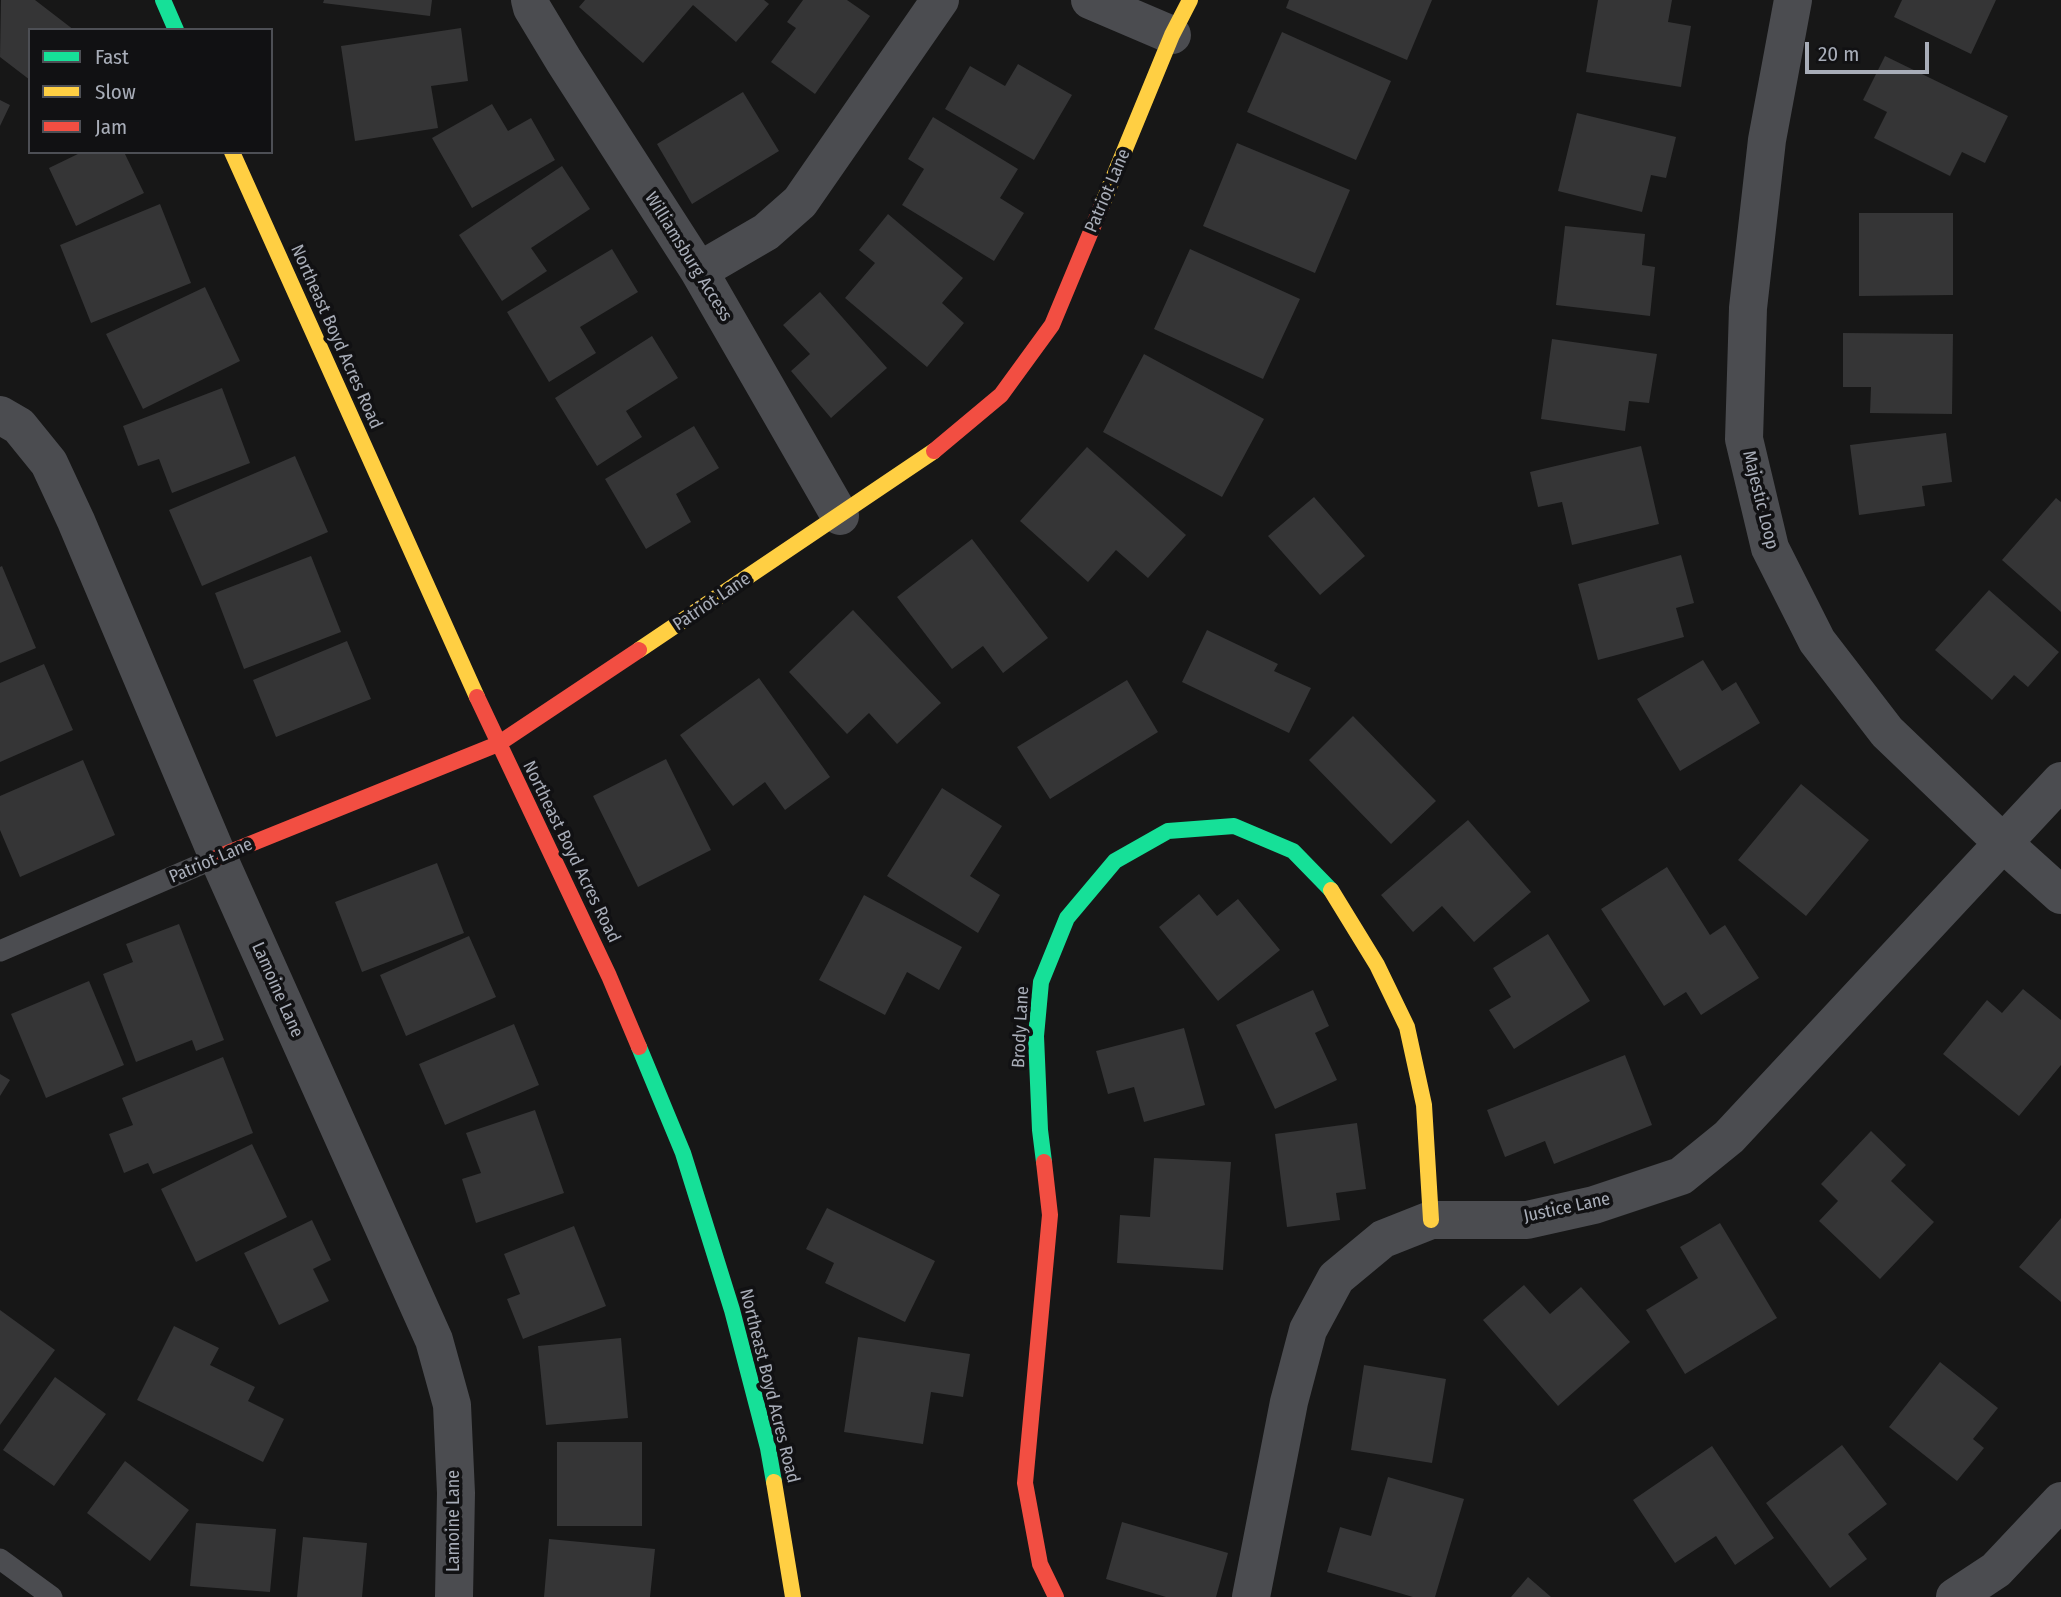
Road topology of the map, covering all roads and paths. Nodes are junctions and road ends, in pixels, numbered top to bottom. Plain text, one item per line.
1 (163, 0) edge
2 (530, 0) edge
3 (940, 0) edge
4 (1090, 0) edge
5 (1190, 0) edge
6 (1793, 0) edge
7 (175, 28) edge
8 (1172, 35) junction
9 (233, 154) edge
10 (699, 271) junction
11 (0, 415) edge
12 (841, 516) junction
13 (498, 744) junction
14 (2061, 781) edge
15 (2003, 842) junction
16 (218, 857) junction
17 (2061, 895) edge
18 (0, 951) edge
19 (1432, 1220) junction
20 (2061, 1501) edge
21 (0, 1559) edge
22 (52, 1597) edge
23 (454, 1597) edge
24 (793, 1597) edge
25 (1056, 1597) edge
26 (1251, 1597) edge
27 (1955, 1597) edge

1 - 7 street
2 - 10 street, Williamsburg Access
3 - 10 street
4 - 8 street
5 - 8 street, Patriot Lane
6 - 15 street, Majestic Loop
8 - 12 street, Patriot Lane
9 - 13 street, Northeast Boyd Acres Road
10 - 12 street, Williamsburg Access
11 - 16 street, Lamoine Lane
12 - 13 street, Patriot Lane
13 - 16 street, Patriot Lane
13 - 24 street, Northeast Boyd Acres Road
14 - 15 street, Justice Lane
15 - 17 street, Majestic Loop
15 - 19 street, Justice Lane
16 - 18 lane, Patriot Lane
16 - 23 street, Lamoine Lane
19 - 25 street, Brody Lane
19 - 26 street, Justice Lane
20 - 27 street
21 - 22 lane

